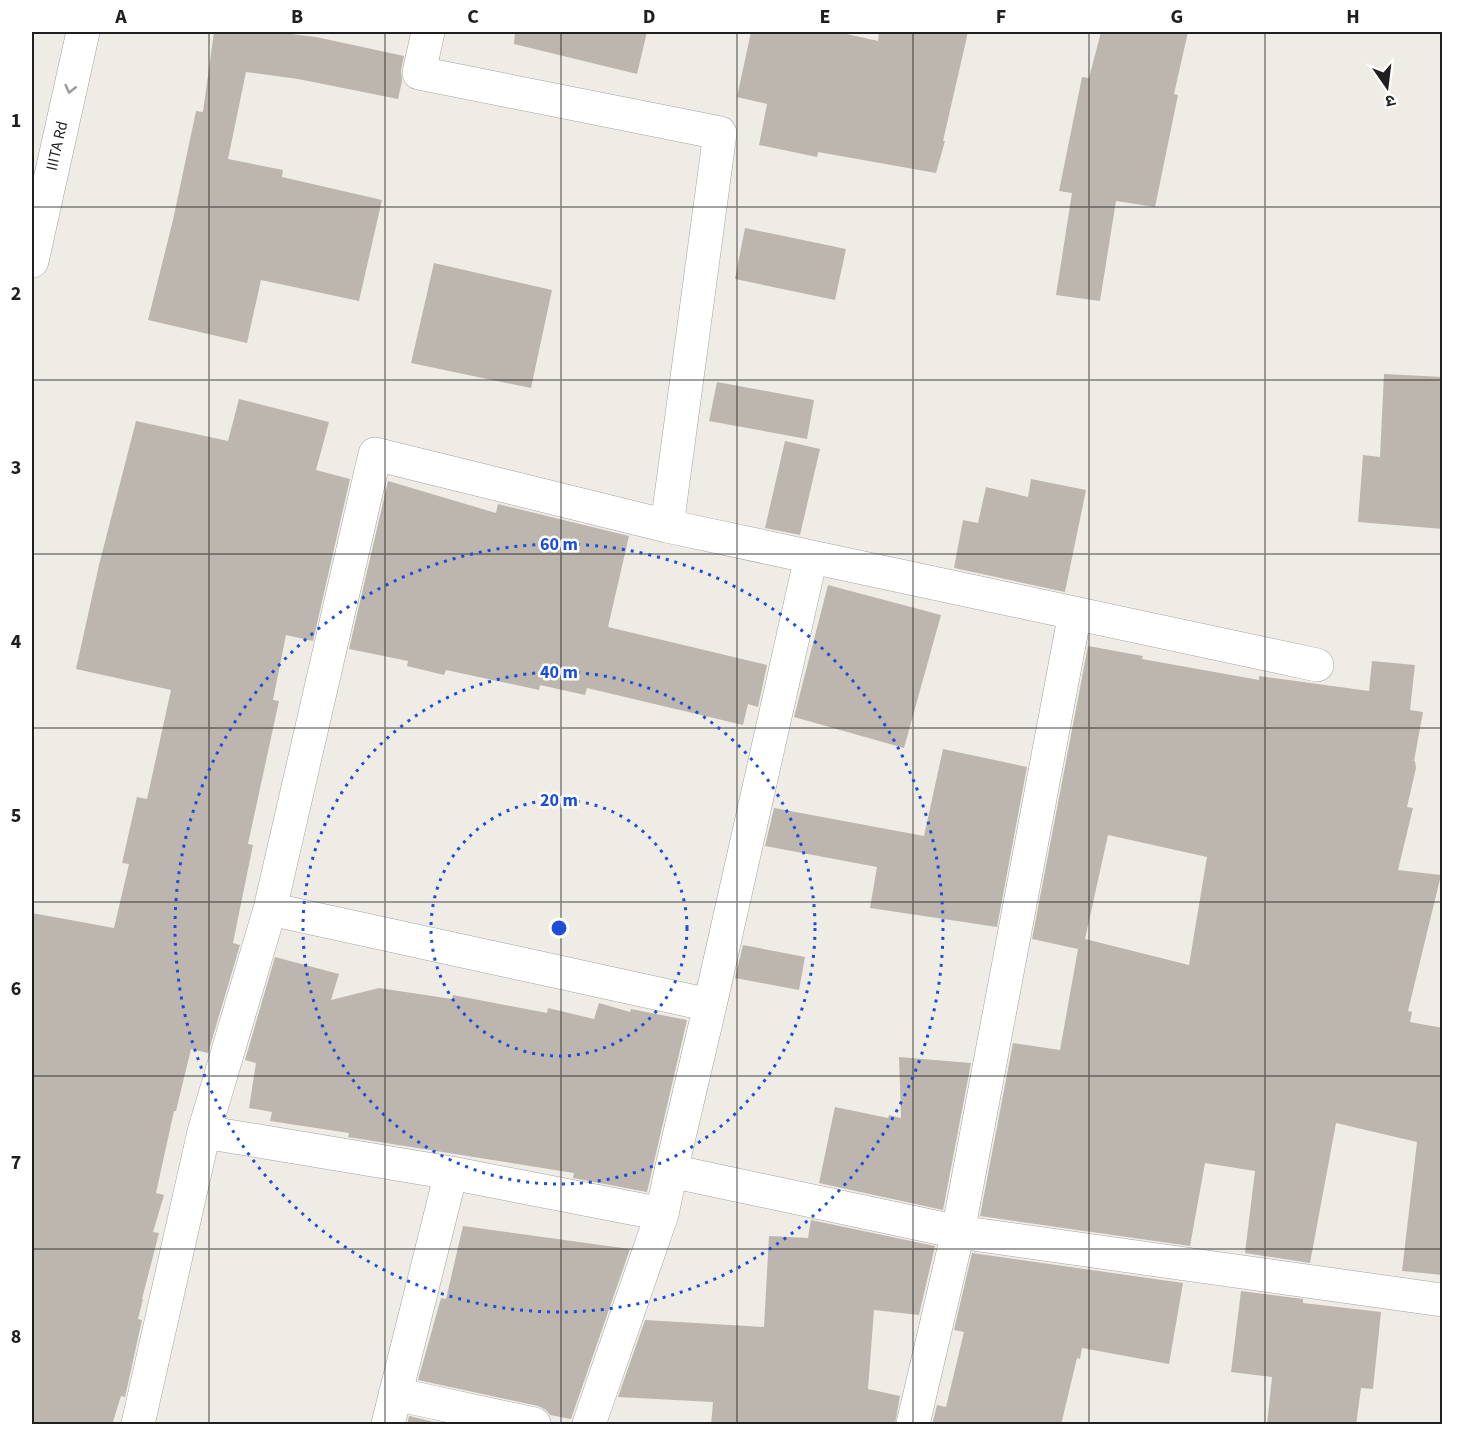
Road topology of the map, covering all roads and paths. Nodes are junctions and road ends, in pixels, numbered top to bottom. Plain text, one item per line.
1 (83, 32) edge
2 (428, 32) edge
3 (32, 261) edge
4 (667, 526) junction
5 (811, 557) junction
6 (1075, 614) junction
7 (1317, 665) dead end
8 (270, 909) junction
9 (710, 1005) junction
10 (204, 1132) junction
11 (671, 1171) junction
12 (451, 1173) junction
13 (662, 1214) junction
14 (958, 1232) junction
15 (1443, 1300) edge
16 (392, 1409) edge
17 (138, 1425) edge
18 (534, 1425) edge
19 (589, 1425) edge
20 (913, 1425) edge

1 -> 3 street, IIITA Rd
2 - 4 street
4 - 5 street
4 - 8 street
5 - 6 street
5 - 9 street
6 - 7 street
6 - 14 street
8 - 9 street
8 - 10 street
9 - 11 street
10 - 12 street
10 - 17 street
11 - 13 street
11 - 14 street
12 - 13 street
12 - 16 street
13 - 19 street
14 - 15 street
14 - 20 street
16 - 18 street

